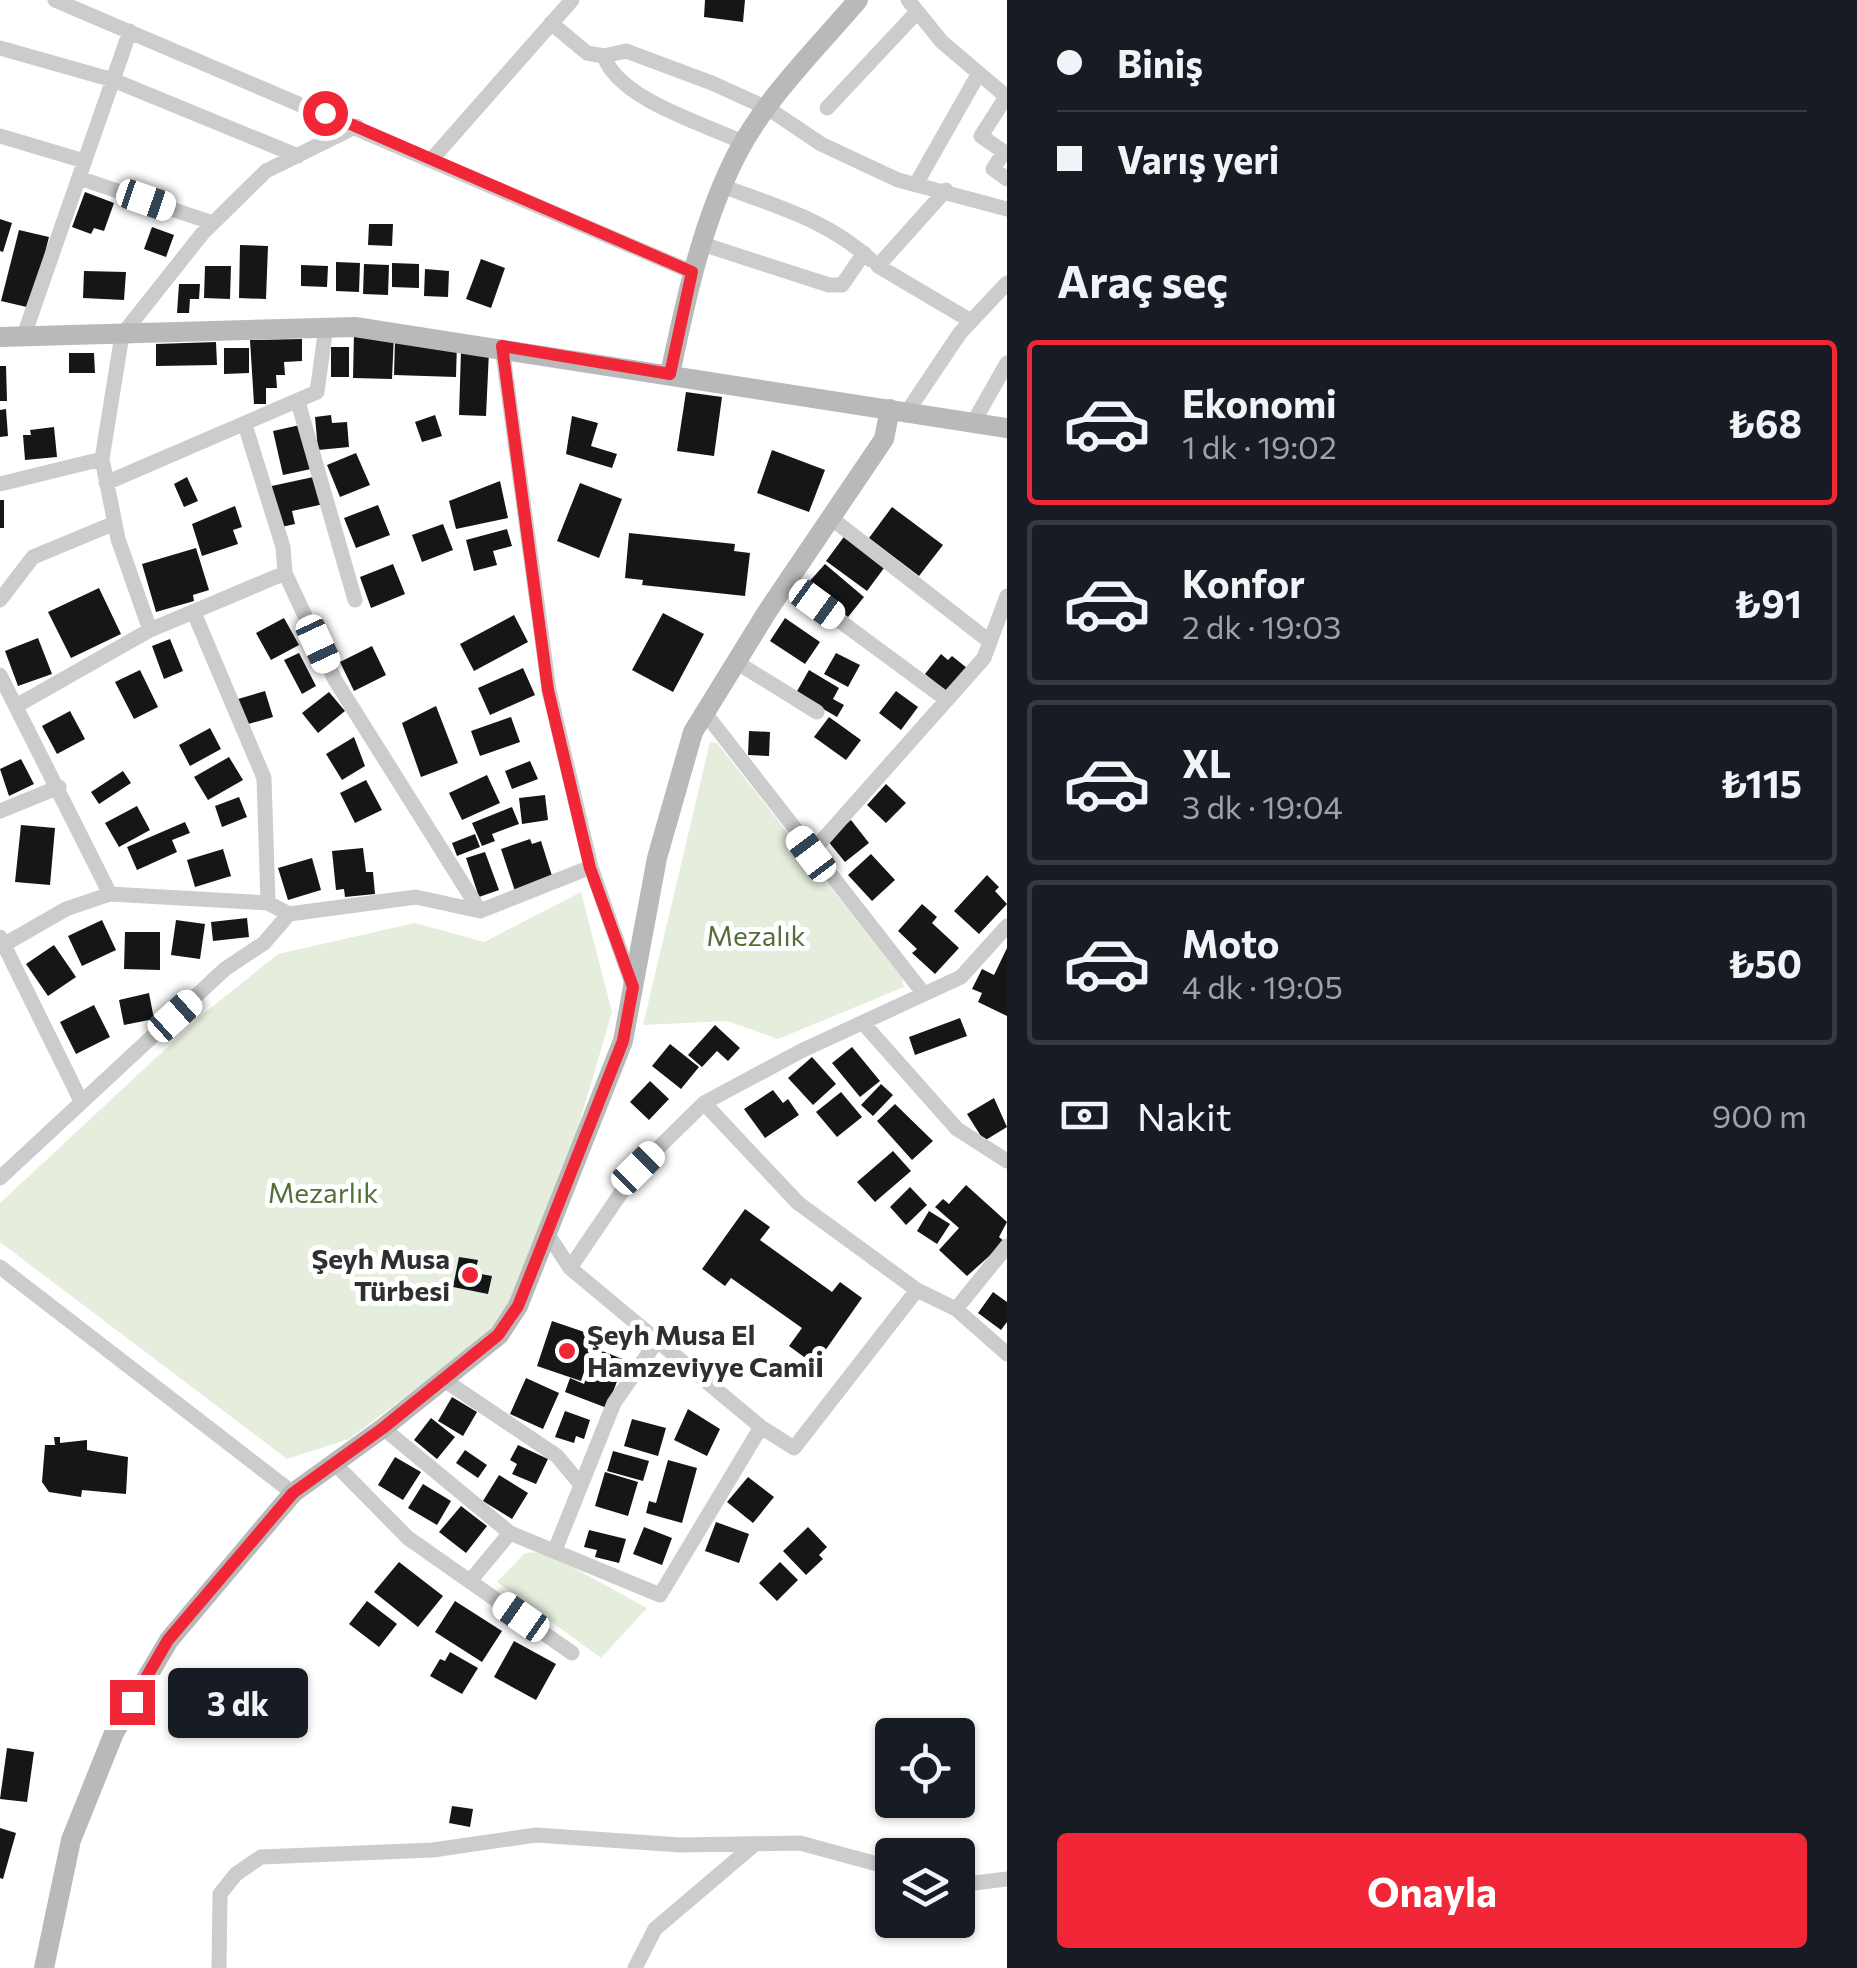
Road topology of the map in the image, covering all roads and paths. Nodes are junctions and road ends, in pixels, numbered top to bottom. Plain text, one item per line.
1 (55, 0) edge
2 (572, 0) edge
3 (858, 0) edge
4 (912, 6) edge
5 (551, 24) junction
6 (130, 31) junction
7 (0, 48) edge
8 (604, 56) junction
9 (979, 73) junction
10 (113, 80) junction
11 (1007, 97) edge
12 (827, 108) dead end
13 (769, 109) junction
14 (358, 126) junction
15 (0, 136) edge
16 (745, 143) junction
17 (298, 156) junction
18 (432, 159) junction
19 (82, 170) junction
20 (1007, 179) edge
21 (916, 184) junction
22 (725, 187) junction
23 (946, 190) junction
24 (1006, 207) edge
25 (213, 223) junction
26 (702, 244) junction
27 (864, 253) junction
28 (878, 266) junction
29 (692, 272) junction
30 (1005, 290) edge
31 (971, 321) junction
32 (326, 328) junction
33 (122, 335) junction
34 (0, 338) edge
35 (23, 338) junction
36 (502, 346) junction
37 (1007, 362) edge
38 (670, 374) junction
39 (298, 402) junction
40 (899, 411) junction
41 (973, 423) junction
42 (245, 425) junction
43 (1007, 428) edge
44 (102, 459) junction
45 (106, 482) junction
46 (0, 484) edge
47 (831, 518) junction
48 (115, 523) junction
49 (285, 573) junction
50 (787, 582) junction
51 (1007, 596) edge
52 (0, 600) edge
53 (354, 600) dead end
54 (194, 613) junction
55 (150, 630) junction
56 (989, 640) junction
57 (736, 662) junction
58 (0, 674) edge
59 (947, 700) junction
60 (16, 706) junction
61 (816, 712) dead end
62 (705, 713) junction
63 (59, 786) junction
64 (0, 811) edge
65 (811, 854) junction
66 (590, 868) junction
67 (110, 894) junction
68 (268, 903) junction
69 (480, 911) junction
70 (289, 914) junction
71 (1007, 926) edge
72 (1, 943) edge
73 (633, 987) junction
74 (924, 994) junction
75 (863, 1023) junction
76 (81, 1101) junction
77 (704, 1103) junction
78 (1007, 1161) edge
79 (0, 1178) edge
80 (547, 1233) junction
81 (1007, 1246) edge
82 (0, 1267) edge
83 (570, 1268) junction
84 (917, 1290) junction
85 (956, 1309) junction
86 (657, 1341) junction
87 (1007, 1354) edge
88 (444, 1380) junction
89 (383, 1428) junction
90 (761, 1428) junction
91 (334, 1464) junction
92 (580, 1485) junction
93 (293, 1493) junction
94 (510, 1533) junction
95 (555, 1550) junction
96 (470, 1581) junction
97 (572, 1652) dead end
98 (756, 1844) junction
99 (875, 1863) edge
100 (1007, 1879) edge
101 (975, 1883) edge
102 (44, 1968) edge
103 (219, 1968) edge
104 (635, 1968) edge

1 - 6 street
2 - 5 street
3 - 13 street
4 - 9 street
4 - 12 street
5 - 8 street
5 - 18 street
6 - 10 street
6 - 14 street
7 - 10 street
8 - 13 street
8 - 16 street
9 - 11 street
9 - 21 street
10 - 17 street
10 - 19 street
11 - 20 street
13 - 16 street
13 - 21 street
14 - 17 street
14 - 18 street
15 - 19 street
16 - 22 street
17 - 25 street
18 - 29 street
19 - 25 street
19 - 35 street
21 - 23 street
22 - 26 street
22 - 27 street
23 - 24 street
23 - 28 street
25 - 33 street
26 - 27 street
26 - 29 street
27 - 28 street
28 - 31 street
29 - 38 street
30 - 31 street
31 - 40 street
32 - 33 street
32 - 36 street
32 - 39 street
33 - 35 street
33 - 44 street
34 - 35 street
36 - 38 street
36 - 66 street
37 - 41 street
38 - 40 street
39 - 42 street
39 - 53 street
40 - 41 street
40 - 47 street
41 - 43 street
42 - 45 street
42 - 49 street
44 - 45 street
44 - 46 street
45 - 48 street
47 - 50 street
47 - 56 street
48 - 52 street
48 - 55 street
49 - 54 street
49 - 69 street
50 - 57 street
50 - 59 street
51 - 56 street
54 - 55 street
54 - 68 street
55 - 60 street
56 - 59 street
57 - 61 street
57 - 62 street
58 - 60 street
59 - 65 street
60 - 63 street
62 - 65 street
62 - 73 street
63 - 64 street
63 - 67 street
65 - 74 street
66 - 69 street
66 - 73 street
67 - 68 street
67 - 72 street
68 - 70 street
69 - 70 street
70 - 76 street
71 - 74 street
72 - 76 street
73 - 80 street
74 - 75 street
75 - 77 street
75 - 78 street
76 - 79 street
77 - 83 street
77 - 84 street
80 - 83 street
80 - 88 street
81 - 85 street
82 - 93 street
83 - 86 street
84 - 85 street
84 - 90 street
85 - 87 street
86 - 90 street
86 - 92 street
88 - 89 street
88 - 92 street
89 - 91 street
89 - 94 street
90 - 95 street
91 - 93 street
91 - 96 street
92 - 95 street
93 - 102 street
94 - 95 street
94 - 96 street
96 - 97 street
98 - 99 street
98 - 103 street
98 - 104 street
100 - 101 street

